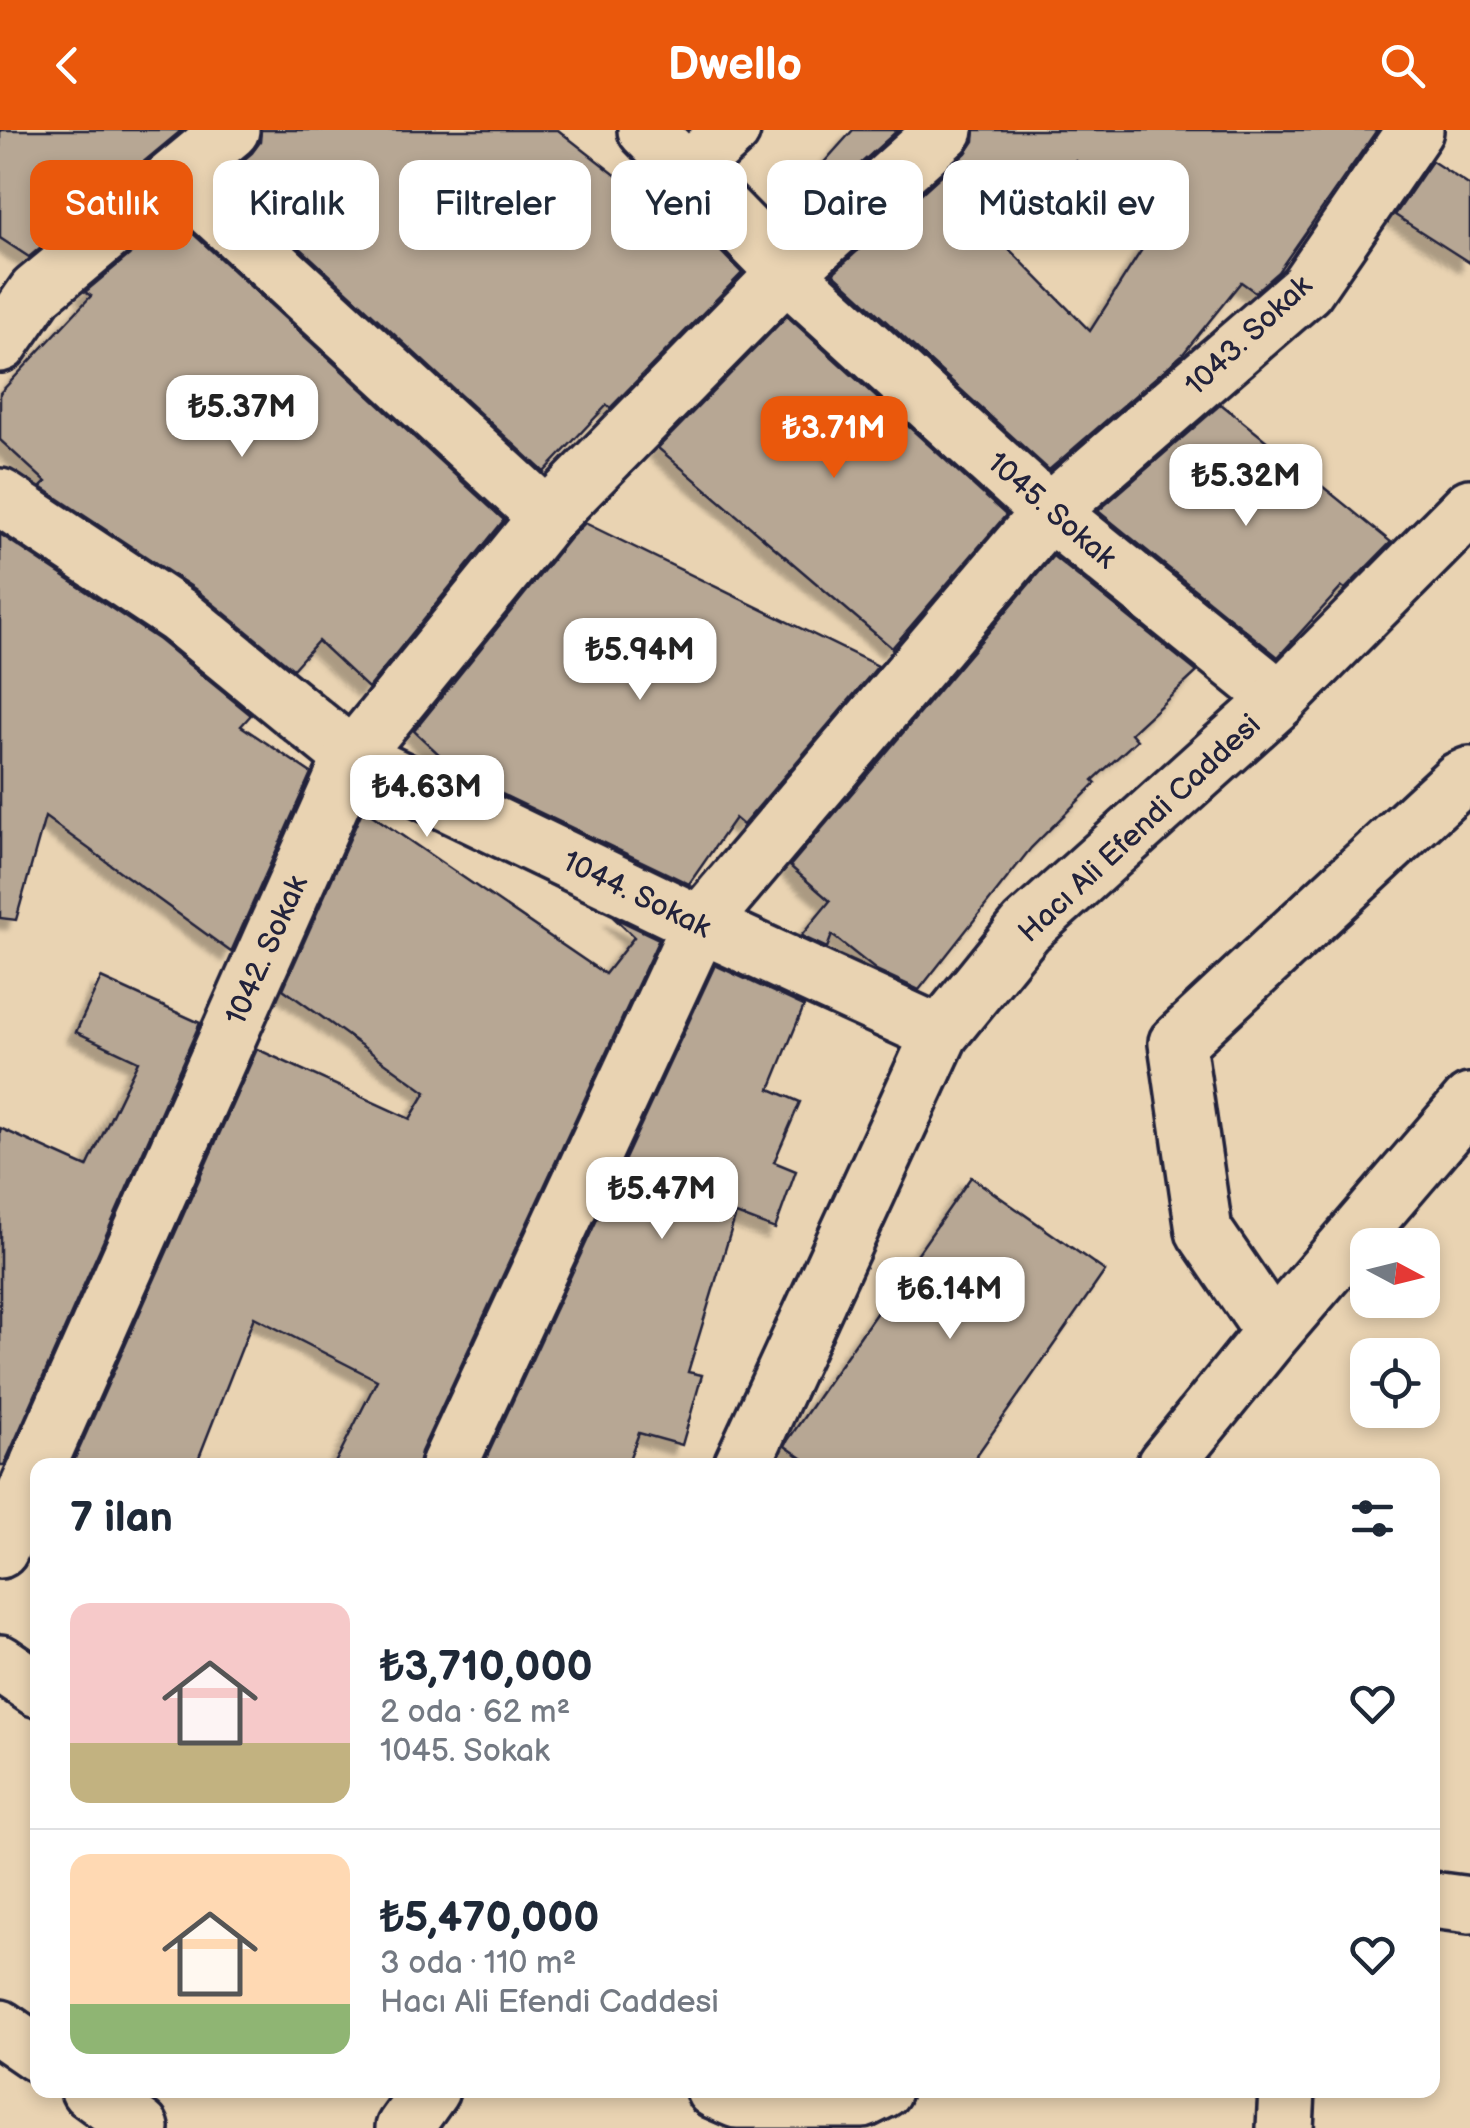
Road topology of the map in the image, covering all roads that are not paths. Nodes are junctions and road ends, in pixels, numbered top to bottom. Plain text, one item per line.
1 (231, 130) edge
2 (646, 130) edge
3 (732, 130) edge
4 (945, 130) edge
5 (1415, 130) edge
6 (676, 160) edge
7 (701, 160) edge
8 (193, 163) edge
9 (193, 192) edge
10 (747, 233) edge
11 (87, 250) edge
12 (786, 273) junction
13 (0, 344) edge
14 (0, 497) edge
15 (1470, 507) edge
16 (1049, 512) junction
17 (548, 517) junction
18 (1280, 698) junction
19 (352, 757) junction
20 (1470, 775) edge
21 (700, 924) junction
22 (940, 1034) junction
23 (1470, 1102) edge
24 (1273, 1332) junction
25 (41, 1458) edge
26 (452, 1458) edge
27 (745, 1458) edge
28 (1171, 1458) edge
29 (30, 1483) edge
30 (0, 1550) edge
31 (0, 1664) edge
32 (30, 1684) edge
33 (1440, 1901) edge
34 (1470, 1905) edge
35 (0, 2028) edge
36 (30, 2049) edge
37 (425, 2098) edge
38 (867, 2098) edge
39 (1287, 2098) edge
40 (728, 2102) edge
41 (404, 2128) edge
42 (1285, 2128) edge

1 - 8 street
2 - 6 street, 1045. Sokak
3 - 7 street
4 - 12 street
5 - 16 street, 1043. Sokak
9 - 17 street
10 - 12 street, 1045. Sokak
11 - 13 street
12 - 16 street, 1045. Sokak
12 - 17 street, 1042. Sokak
14 - 19 street, 1044. Sokak
15 - 18 street, Hacı Ali Efendi Caddesi
16 - 18 street, 1045. Sokak
16 - 21 street, 1043. Sokak
17 - 19 street, 1042. Sokak
18 - 22 street, Hacı Ali Efendi Caddesi
19 - 21 street, 1044. Sokak
19 - 25 street, 1042. Sokak
20 - 24 street
21 - 22 street, 1044. Sokak
21 - 26 street, 1043. Sokak
22 - 27 street, Hacı Ali Efendi Caddesi
23 - 24 street
24 - 28 street
29 - 30 street, 1042. Sokak
31 - 32 street
33 - 34 street
35 - 36 street
37 - 41 street
38 - 40 street
39 - 42 street

